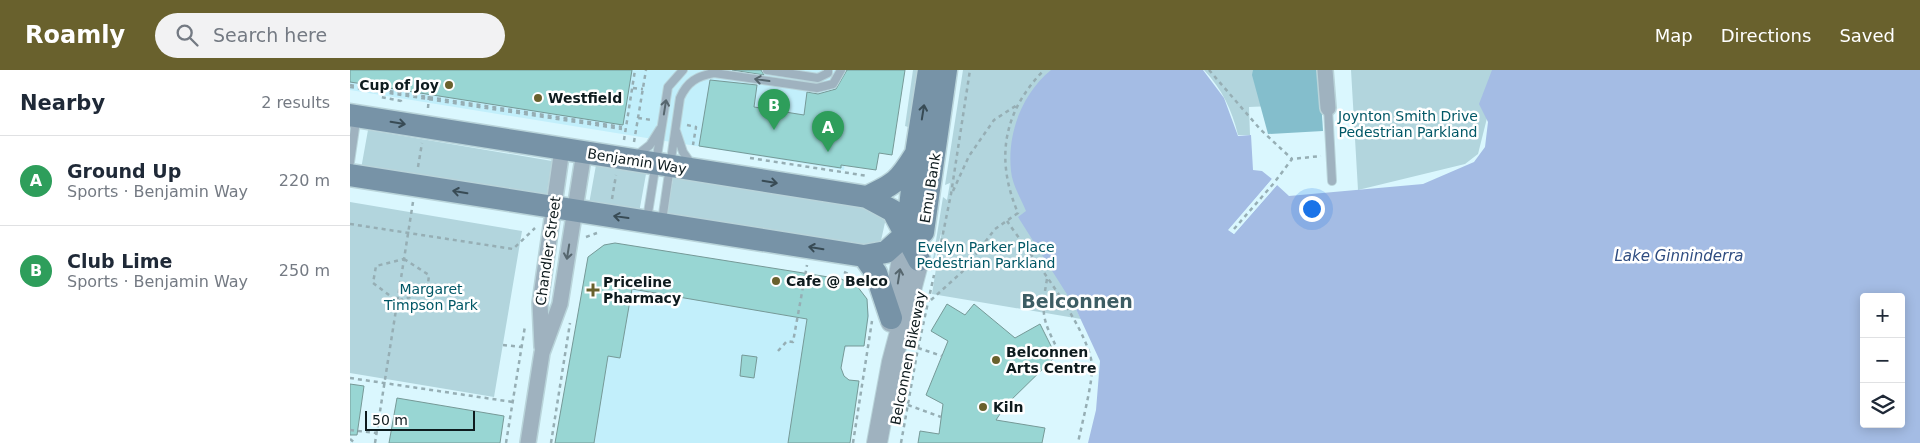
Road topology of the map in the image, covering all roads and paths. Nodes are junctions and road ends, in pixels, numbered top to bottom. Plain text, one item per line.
1 (635, 70) edge
2 (646, 70) edge
3 (683, 70) edge
4 (768, 70) edge
5 (828, 70) edge
6 (841, 70) edge
7 (929, 70) edge
8 (946, 70) edge
9 (970, 70) edge
10 (1044, 70) edge
11 (1209, 70) edge
12 (1325, 70) edge
13 (350, 86) edge
14 (633, 88) junction
15 (643, 89) junction
16 (429, 98) junction
17 (392, 104) dead end
18 (1018, 104) junction
19 (428, 106) dead end
20 (1328, 108) joint
21 (350, 115) edge
22 (662, 126) junction
23 (696, 127) dead end
24 (622, 128) dead end
25 (676, 129) junction
26 (625, 136) dead end
27 (573, 151) junction
28 (916, 154) junction
29 (1330, 155) junction
30 (748, 158) dead end
31 (623, 159) junction
32 (1292, 159) junction
33 (695, 160) junction
34 (350, 162) edge
35 (663, 165) junction
36 (350, 175) edge
37 (1332, 181) dead end
38 (871, 187) junction
39 (951, 194) junction
40 (564, 208) junction
41 (609, 215) junction
42 (925, 217) junction
43 (1007, 221) junction
44 (654, 222) junction
45 (531, 223) dead end
46 (350, 224) edge
47 (535, 228) junction
48 (1234, 229) dead end
49 (540, 235) dead end
50 (906, 235) junction
51 (864, 256) junction
52 (404, 259) junction
53 (931, 263) junction
54 (807, 265) dead end
55 (1046, 278) junction
56 (397, 301) junction
57 (930, 302) junction
58 (882, 315) junction
59 (526, 319) dead end
60 (570, 320) dead end
61 (503, 345) dead end
62 (522, 347) junction
63 (918, 348) junction
64 (778, 351) dead end
65 (1054, 352) dead end
66 (542, 353) junction
67 (942, 356) dead end
68 (892, 362) junction
69 (350, 378) edge
70 (384, 383) junction
71 (513, 402) junction
72 (908, 405) junction
73 (941, 417) dead end
74 (350, 430) edge
75 (376, 433) junction
76 (350, 439) edge
77 (355, 443) edge
78 (375, 443) edge
79 (506, 443) edge
80 (528, 443) edge
81 (551, 443) edge
82 (853, 443) edge
83 (878, 443) edge
84 (902, 443) edge
85 (1078, 443) edge

1 - 14 path
2 - 15 path
22 -> 3 lane
4 - 5 lane
6 -> 25 lane
28 -> 7 main road, Emu Bank
8 - 42 main road, Emu Bank
9 - 39 path, Belconnen Bikeway
10 - 18 path
11 - 32 path
12 - 20 street
13 - 16 path
14 - 15 path
14 - 26 path
15 - 31 path
16 - 17 path
16 - 19 path
16 - 24 path
18 - 39 path
18 - 43 path
20 - 29 lane
21 -> 27 main road, Benjamin Way
21 - 34 lane
22 - 31 lane
22 - 35 lane
23 - 33 path
25 - 33 lane
25 - 35 lane
27 - 31 main road, Benjamin Way
27 - 40 street, Chandler Street
27 - 40 street, Chandler Street
28 - 38 main road
28 - 50 main road, Emu Bank
29 - 32 path
29 - 37 lane
30 - 38 path
31 - 35 main road, Benjamin Way
31 - 41 path
32 - 48 path
33 - 35 main road, Benjamin Way
33 -> 38 main road, Benjamin Way
35 - 44 lane
35 - 44 lane
40 -> 36 main road
38 - 50 main road, Benjamin Way
39 - 53 path, Belconnen Bikeway
40 - 41 main road
40 - 66 street, Chandler Street
40 -> 66 street, Chandler Street
44 -> 41 main road
42 - 50 main road
42 - 53 main road, Emu Bank
43 - 55 path
43 - 57 path
51 -> 44 main road
45 - 47 path
46 - 47 path
47 - 49 path
50 - 51 main road
50 - 53 main road, Benjamin Way
58 -> 50 street, Emu Bank
51 - 58 main road
52 - 56 path
52 - 56 path
52 - 56 path
53 - 57 path, Belconnen Bikeway
53 - 68 street, Emu Bank
54 - 64 path
55 - 65 path
55 - 85 path
56 - 70 path
57 - 63 path, Belconnen Bikeway
58 - 68 street, Emu Bank
58 - 82 path
59 - 62 path
60 - 81 path
61 - 62 path
62 - 71 path
63 - 67 path
63 - 72 path, Belconnen Bikeway
66 - 80 street, Chandler Street
68 - 83 street, Emu Bank
69 - 70 path
70 - 71 path
70 - 75 path
71 - 79 path
72 - 73 path
72 - 84 path, Belconnen Bikeway
74 - 75 path
75 - 78 path
76 - 77 path

